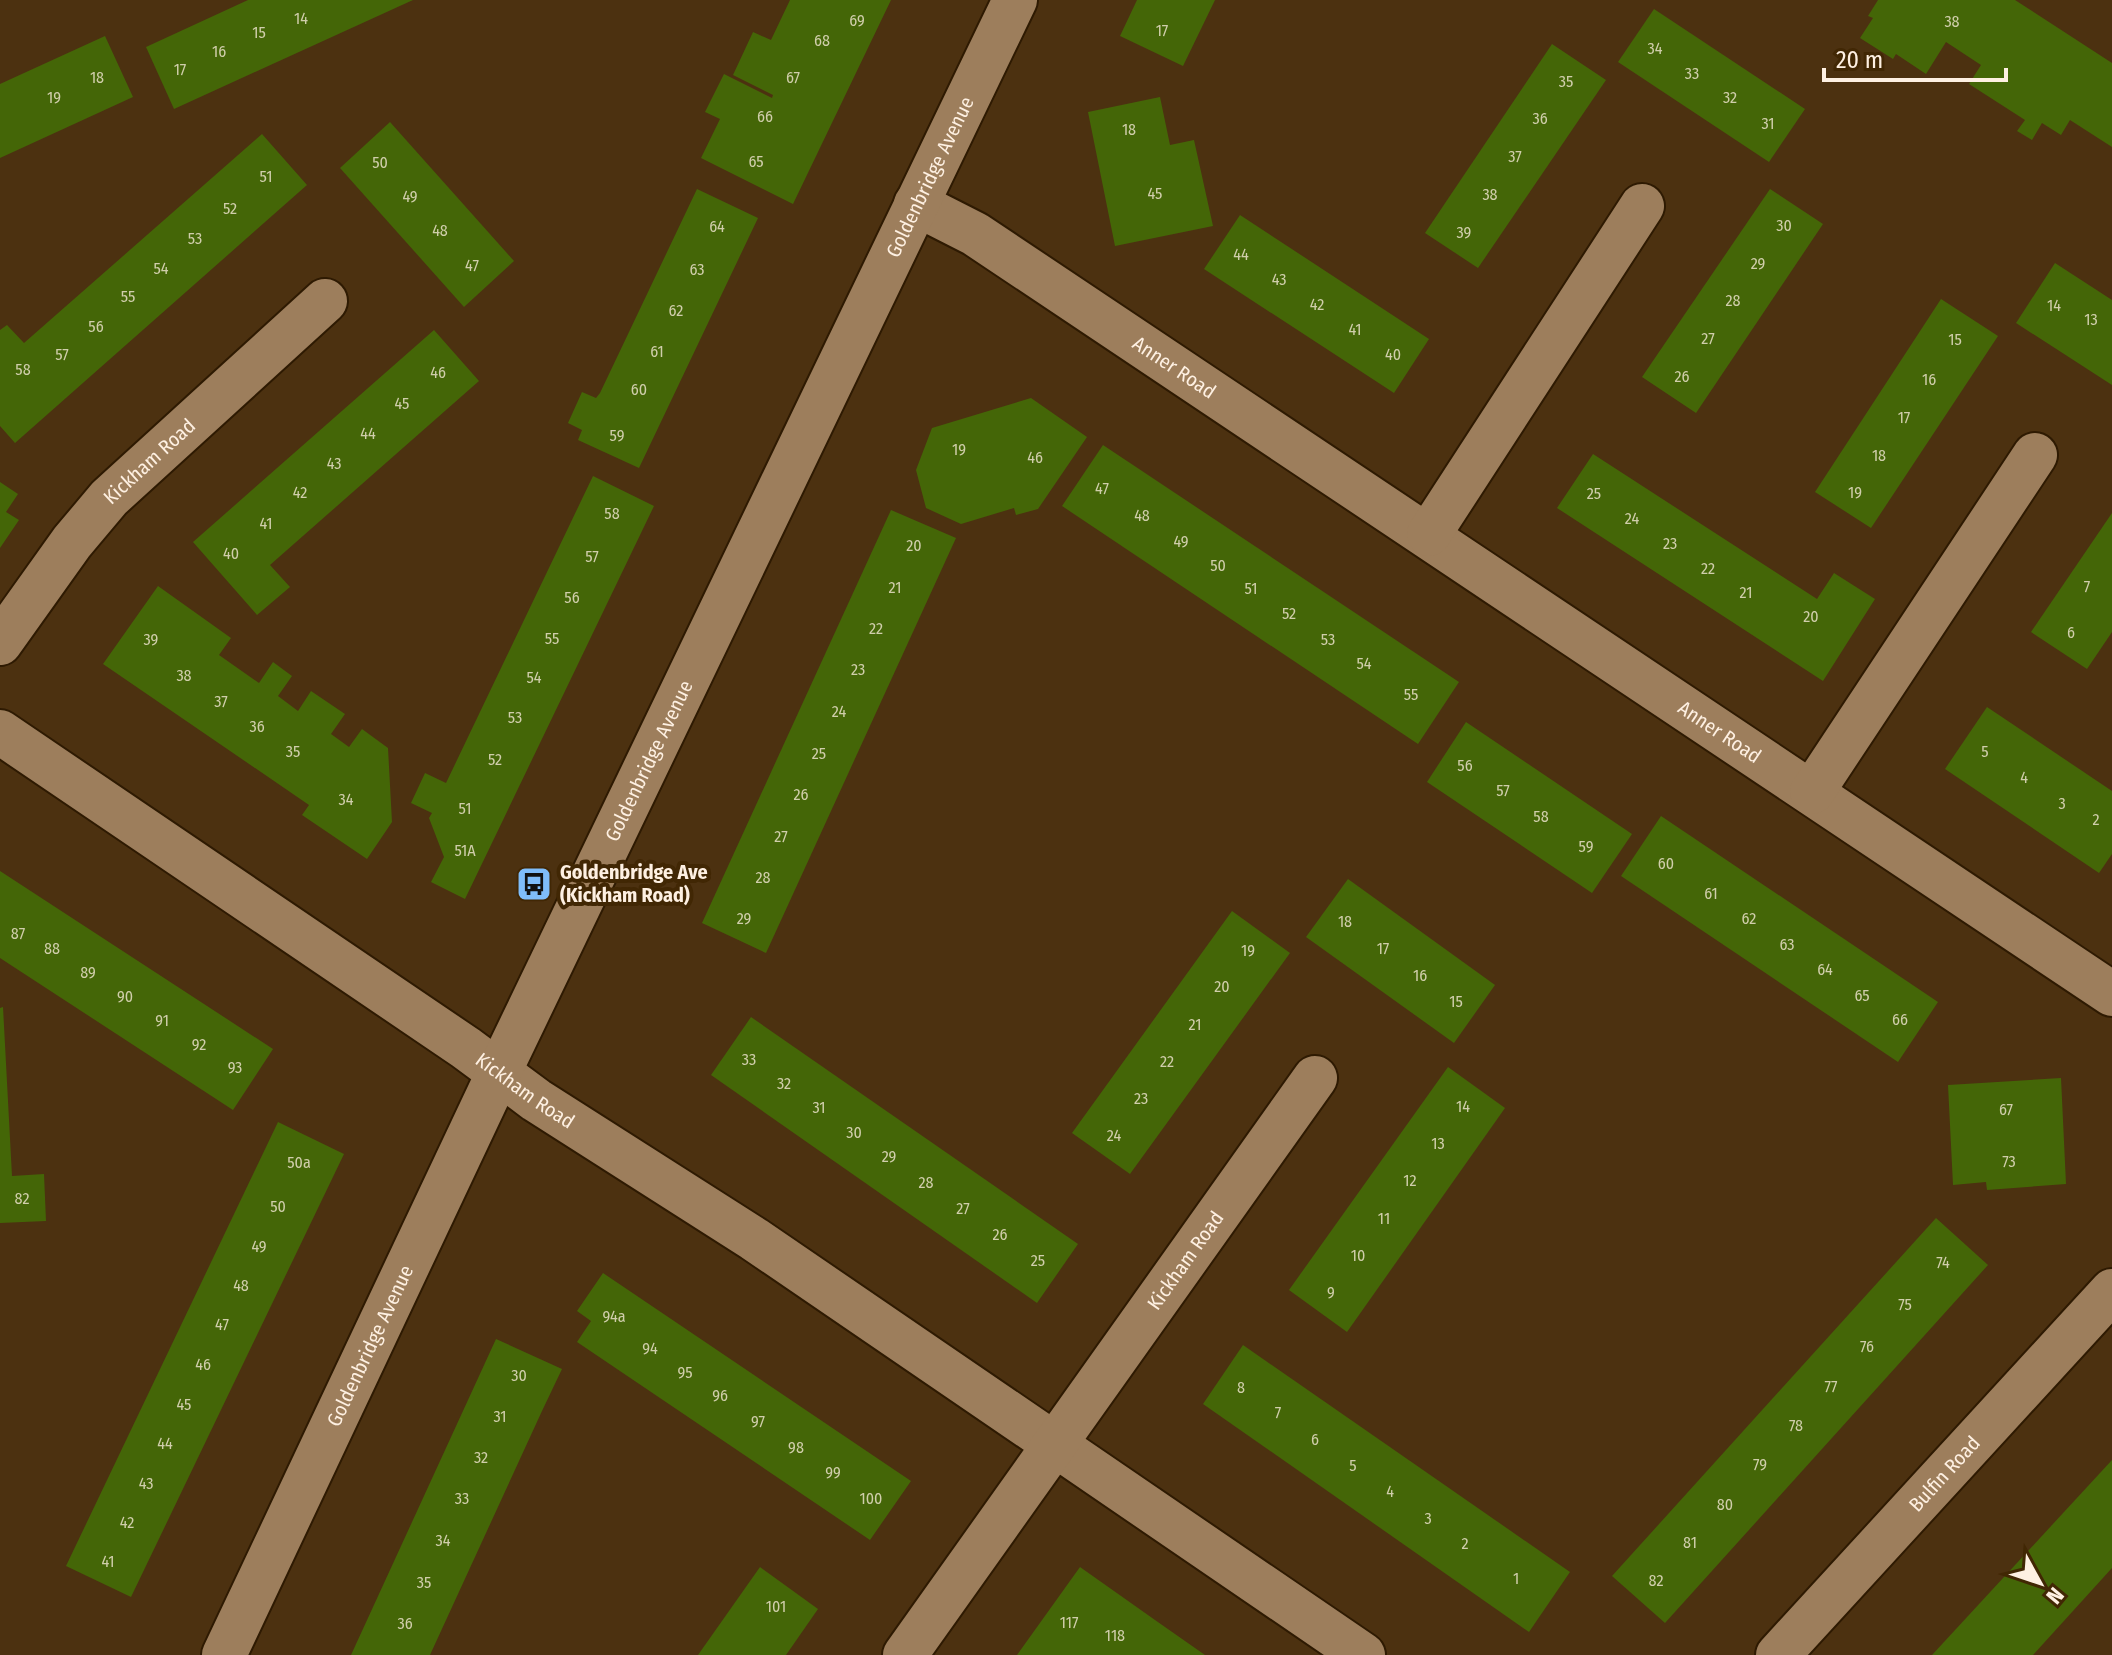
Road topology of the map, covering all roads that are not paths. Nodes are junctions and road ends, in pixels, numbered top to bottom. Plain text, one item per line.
1 (1015, 0) edge
2 (916, 204) junction
3 (1642, 206) dead end
4 (325, 301) dead end
5 (2035, 455) dead end
6 (1429, 534) junction
7 (0, 643) edge
8 (0, 732) edge
9 (1812, 792) junction
10 (2112, 994) edge
11 (499, 1072) junction
12 (1315, 1078) dead end
13 (2112, 1291) edge
14 (1054, 1443) junction
15 (224, 1655) edge
16 (905, 1655) edge
17 (1363, 1655) edge
18 (1778, 1655) edge

1 - 2 street, Goldenbridge Avenue
2 - 6 street, Anner Road
2 - 11 street, Goldenbridge Avenue
3 - 6 street
4 - 7 street, Kickham Road
5 - 9 street
6 - 9 street, Anner Road
8 - 11 street, Kickham Road
9 - 10 street, Anner Road
11 - 14 street, Kickham Road
11 - 15 street, Goldenbridge Avenue
12 - 14 street, Kickham Road
13 - 18 street, Bulfin Road
14 - 16 street, Kickham Road
14 - 17 street, Kickham Road

